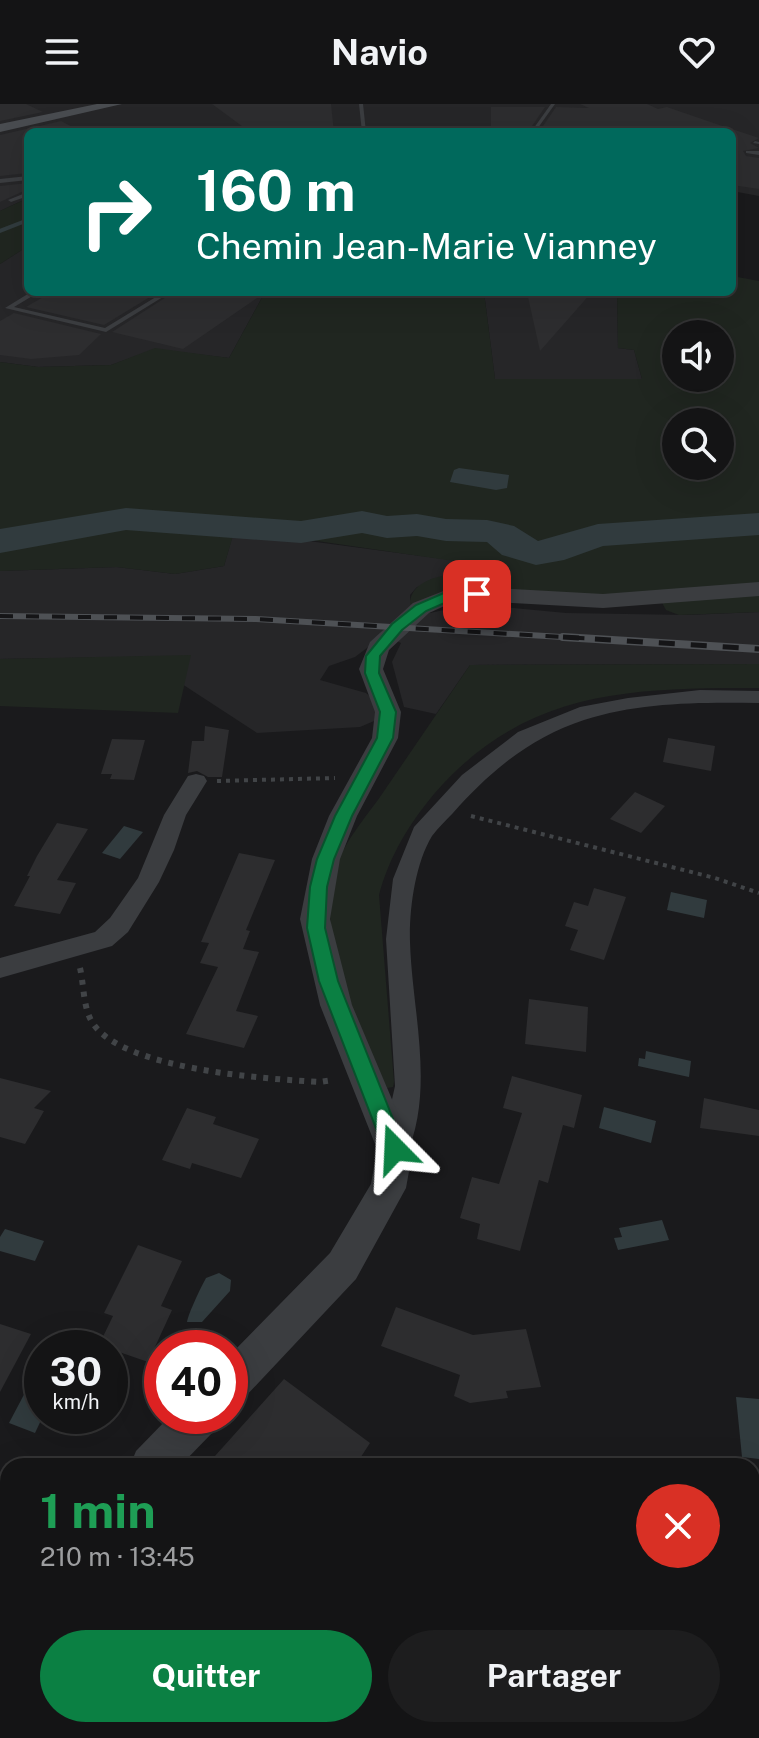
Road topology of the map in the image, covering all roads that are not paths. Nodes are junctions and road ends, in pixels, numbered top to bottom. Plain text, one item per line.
1 (116, 104) edge
2 (361, 104) edge
3 (553, 104) edge
4 (0, 128) edge
5 (364, 128) edge
6 (536, 128) edge
7 (748, 152) dead end
8 (759, 153) edge
9 (24, 178) edge
10 (0, 181) edge
11 (24, 195) edge
12 (11, 200) dead end
13 (29, 296) edge
14 (161, 296) edge
15 (759, 589) edge
16 (759, 697) edge
17 (196, 781) road end
18 (0, 968) edge
19 (395, 1149) junction
20 (248, 1365) edge
21 (182, 1434) edge
22 (159, 1458) edge

1 - 4 main road
2 - 5 lane
3 - 6 lane
7 - 8 lane
9 - 10 lane
11 - 12 lane
13 - 14 lane
15 - 19 street
16 - 19 street
17 - 18 street
19 - 20 street
21 - 22 street

